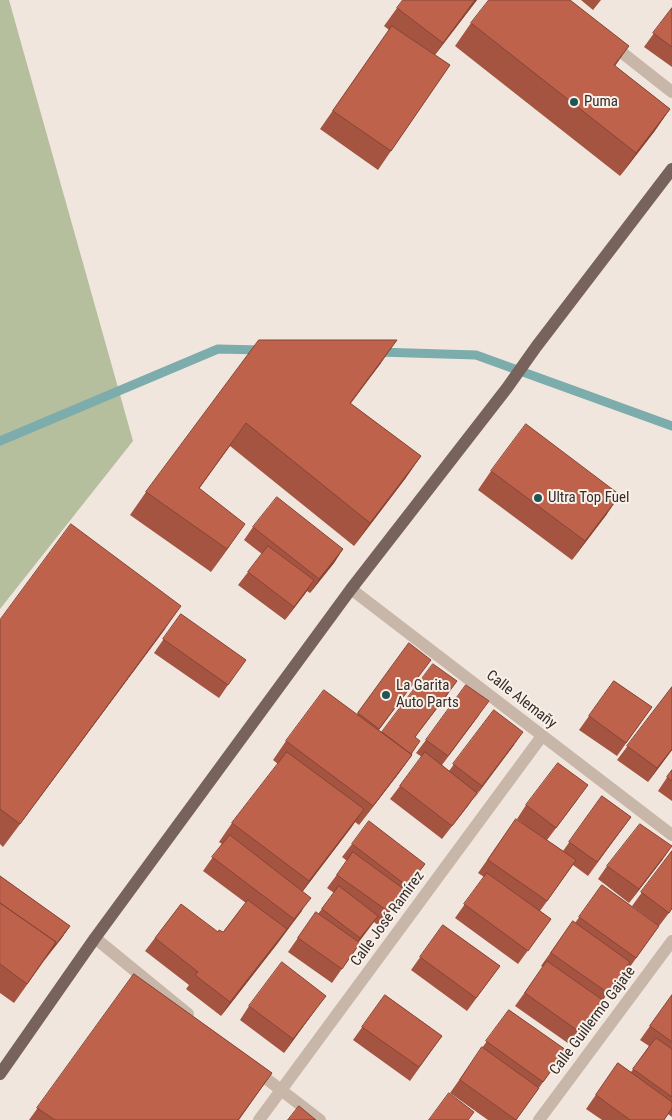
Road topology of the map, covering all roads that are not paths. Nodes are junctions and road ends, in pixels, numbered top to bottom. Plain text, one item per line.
1 (602, 37) edge
2 (672, 92) edge
3 (672, 170) edge
4 (351, 589) junction
5 (542, 736) junction
6 (672, 835) edge
7 (95, 938) junction
8 (672, 941) edge
9 (199, 1024) edge
10 (244, 1061) edge
11 (0, 1074) edge
12 (281, 1091) junction
13 (259, 1120) edge
14 (320, 1120) edge
15 (539, 1120) edge

1 - 2 street
3 - 4 main road
4 - 5 street, Calle Alemañy
4 - 7 main road
5 - 6 street, Calle Alemañy
5 - 12 street, Calle José Ramírez
7 - 9 street
7 - 11 main road
8 - 15 street, Calle Guillermo Gajate
10 - 12 street
12 - 13 street, Calle José Ramírez
12 - 14 street

